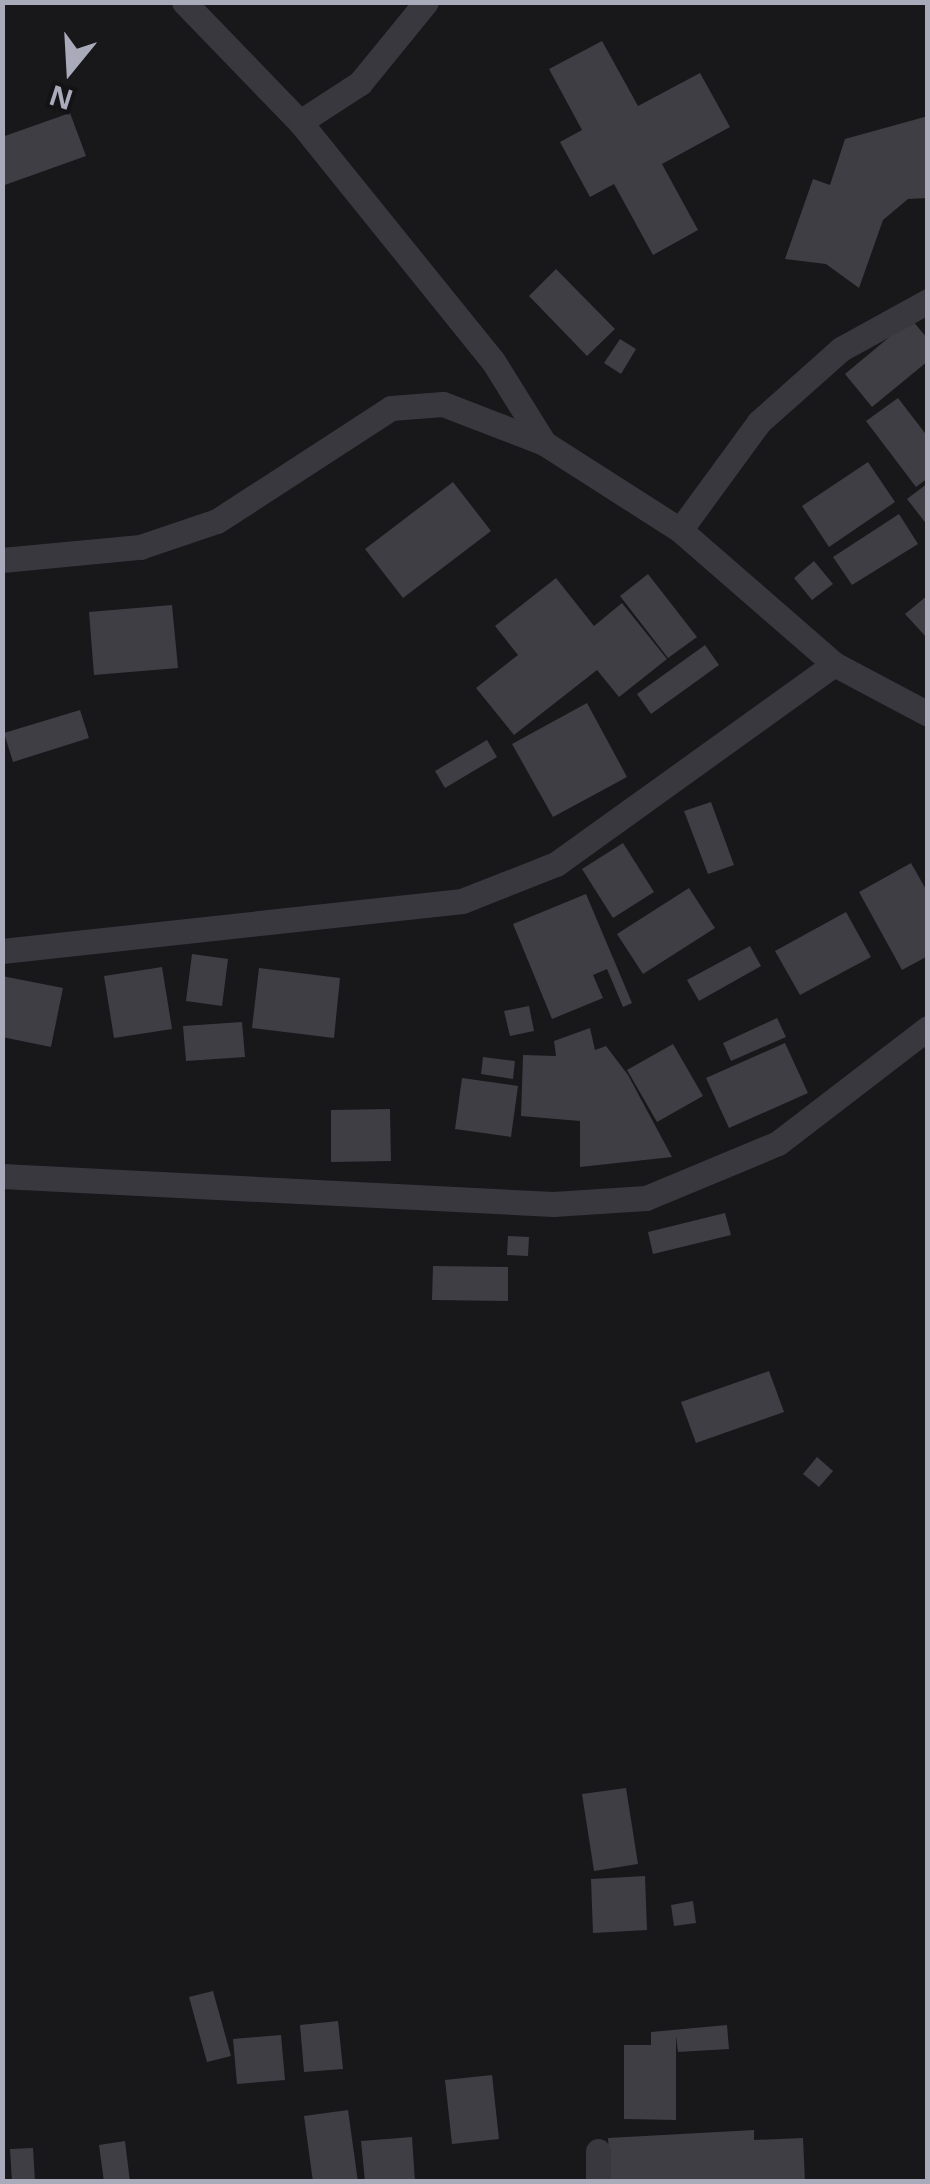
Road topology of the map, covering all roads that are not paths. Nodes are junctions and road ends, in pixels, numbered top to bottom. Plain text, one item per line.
1 (184, 2) edge
2 (426, 2) edge
3 (300, 122) junction
4 (928, 301) edge
5 (544, 443) junction
6 (680, 530) junction
7 (2, 560) edge
8 (834, 664) junction
9 (928, 714) edge
10 (2, 952) edge
11 (928, 1028) edge
12 (2, 1176) edge
13 (598, 2151) dead end
14 (598, 2182) edge

1 - 3 street
2 - 3 street
3 - 5 street
4 - 6 street
5 - 6 street
5 - 7 street
6 - 8 street
8 - 9 street
8 - 10 street
11 - 12 street
13 - 14 street

